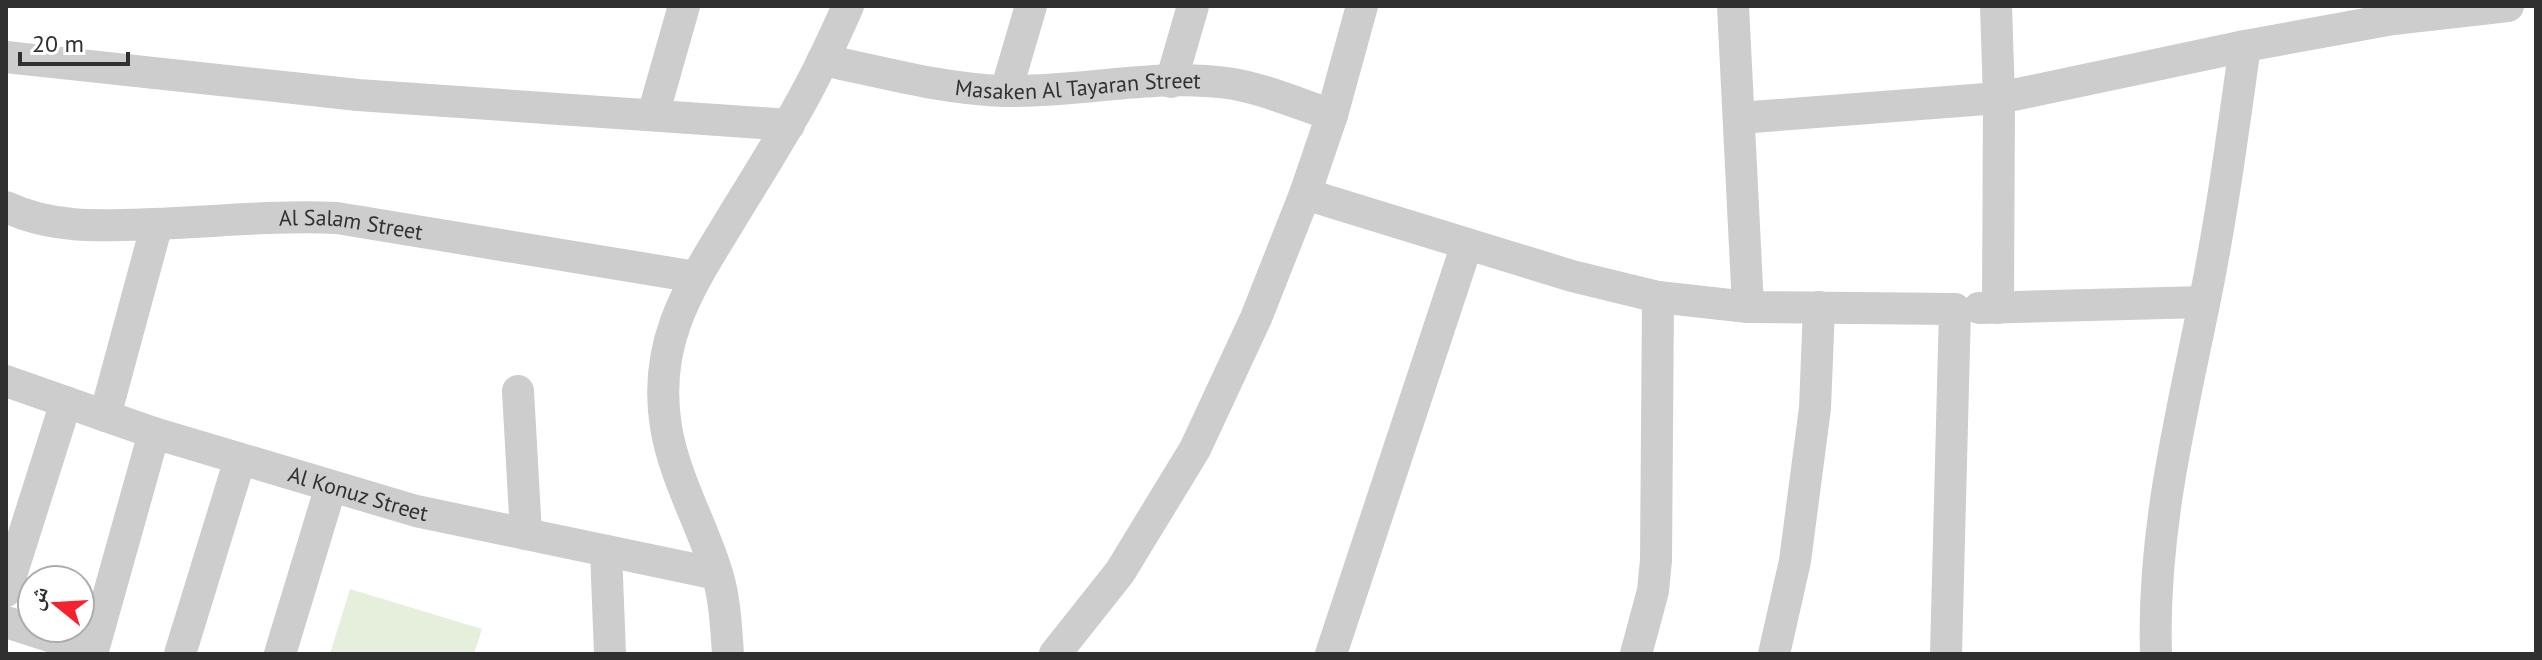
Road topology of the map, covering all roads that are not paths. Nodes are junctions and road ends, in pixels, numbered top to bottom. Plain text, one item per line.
1 (684, 6) edge
2 (848, 6) edge
3 (1031, 6) edge
4 (1193, 6) edge
5 (1362, 6) edge
6 (1733, 6) edge
7 (1996, 6) edge
8 (2508, 6) edge
9 (2245, 46) junction
10 (6, 57) edge
11 (823, 60) junction
12 (1171, 82) junction
13 (1006, 91) junction
14 (1999, 98) junction
15 (653, 115) junction
16 (1332, 115) junction
17 (1740, 118) junction
18 (789, 125) junction
19 (1305, 194) junction
20 (6, 207) edge
21 (157, 224) junction
22 (1467, 244) junction
23 (696, 277) junction
24 (1658, 297) junction
25 (2204, 302) junction
26 (1748, 307) junction
27 (1819, 307) junction
28 (1998, 308) junction
29 (1955, 309) junction
30 (6, 381) edge
31 (518, 391) dead end
32 (66, 402) junction
33 (105, 416) junction
34 (154, 433) junction
35 (240, 459) junction
36 (331, 486) junction
37 (526, 534) junction
38 (606, 551) junction
39 (717, 574) junction
40 (6, 591) edge
41 (6, 622) edge
42 (92, 652) edge
43 (180, 654) edge
44 (280, 654) edge
45 (610, 654) edge
46 (728, 654) edge
47 (1055, 654) edge
48 (1331, 654) edge
49 (1636, 654) edge
50 (1774, 654) edge
51 (1946, 654) edge
52 (2156, 654) edge

1 - 15 street
2 - 11 street
3 - 13 street
4 - 12 street
5 - 16 street
6 - 17 street
7 - 14 street
8 - 9 street
9 - 14 street
9 - 25 street
10 - 15 street
11 - 13 street, Masaken Al Tayaran Street
11 - 18 street
12 - 13 street, Masaken Al Tayaran Street
12 - 16 street, Masaken Al Tayaran Street
14 - 17 street
14 - 28 street
15 - 18 street
16 - 19 street
17 - 26 street
18 - 23 street
19 - 22 street
19 - 47 street
20 - 21 street, Al Salam Street
21 - 23 street, Al Salam Street
21 - 33 street
22 - 24 street
22 - 48 street
23 - 39 street
24 - 26 street
24 - 49 street
25 - 28 street
25 - 52 street
26 - 27 street
27 - 29 street
27 - 50 street
28 - 29 street
29 - 51 street
30 - 32 street, Al Konuz Street
31 - 37 street
32 - 33 street, Al Konuz Street
32 - 40 street
33 - 34 street, Al Konuz Street
34 - 35 street, Al Konuz Street
34 - 42 street
35 - 36 street, Al Konuz Street
35 - 43 street
36 - 37 street, Al Konuz Street
36 - 44 street
37 - 38 street, Al Konuz Street
38 - 39 street, Al Konuz Street
38 - 45 street
39 - 46 street
41 - 42 street

